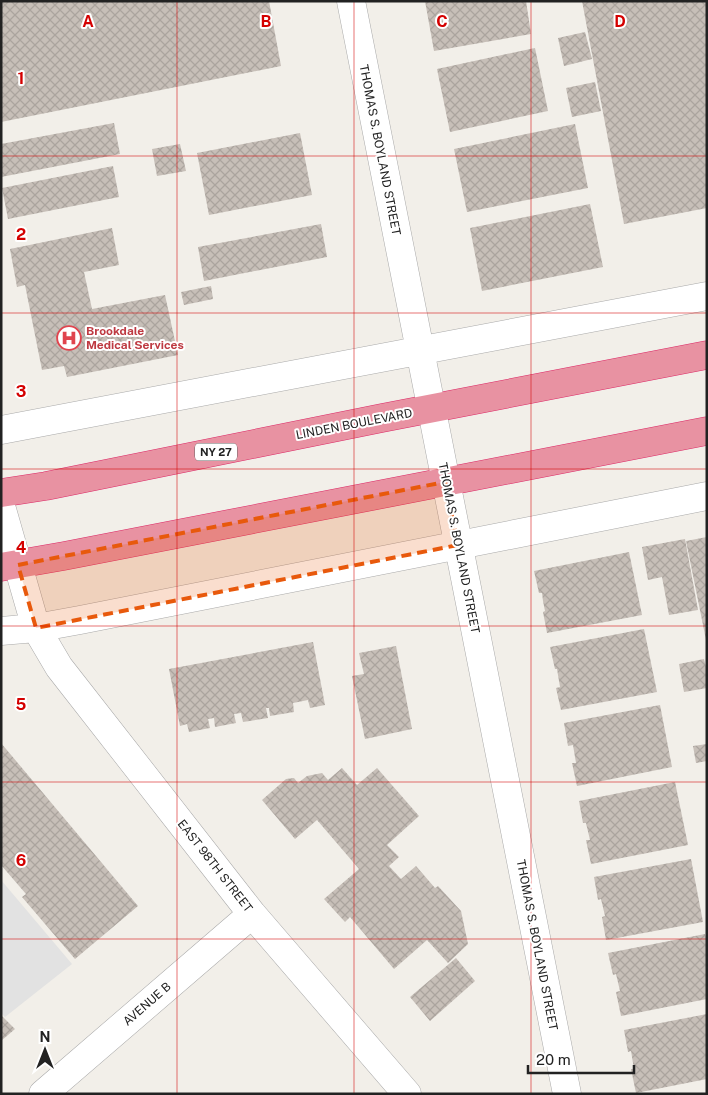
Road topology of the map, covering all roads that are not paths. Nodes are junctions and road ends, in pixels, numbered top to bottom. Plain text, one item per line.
1 (351, 1) edge
2 (707, 296) edge
3 (420, 351) junction
4 (707, 355) edge
5 (431, 409) junction
6 (1, 430) edge
7 (707, 431) edge
8 (445, 482) junction
9 (1, 493) edge
10 (707, 496) edge
11 (1, 506) edge
12 (458, 545) junction
13 (10, 566) edge
14 (36, 628) junction
15 (1, 631) edge
16 (252, 914) junction
17 (43, 1094) edge
18 (407, 1094) edge
19 (567, 1094) edge

1 - 3 street, THOMAS S. BOYLAND STREET
2 - 3 street
3 - 5 street, THOMAS S. BOYLAND STREET
3 - 6 street
4 - 5 highway, LINDEN BOULEVARD / NY 27
5 - 8 street, THOMAS S. BOYLAND STREET
5 - 9 highway, LINDEN BOULEVARD / NY 27
7 - 8 highway
8 - 12 street, THOMAS S. BOYLAND STREET
8 - 13 highway
10 - 12 street
11 - 13 street, EAST 98TH STREET
12 - 14 street
12 - 19 street, THOMAS S. BOYLAND STREET
13 - 14 street, EAST 98TH STREET
14 - 15 street
14 - 16 street, EAST 98TH STREET
16 - 17 street, AVENUE B
16 - 18 street, EAST 98TH STREET

